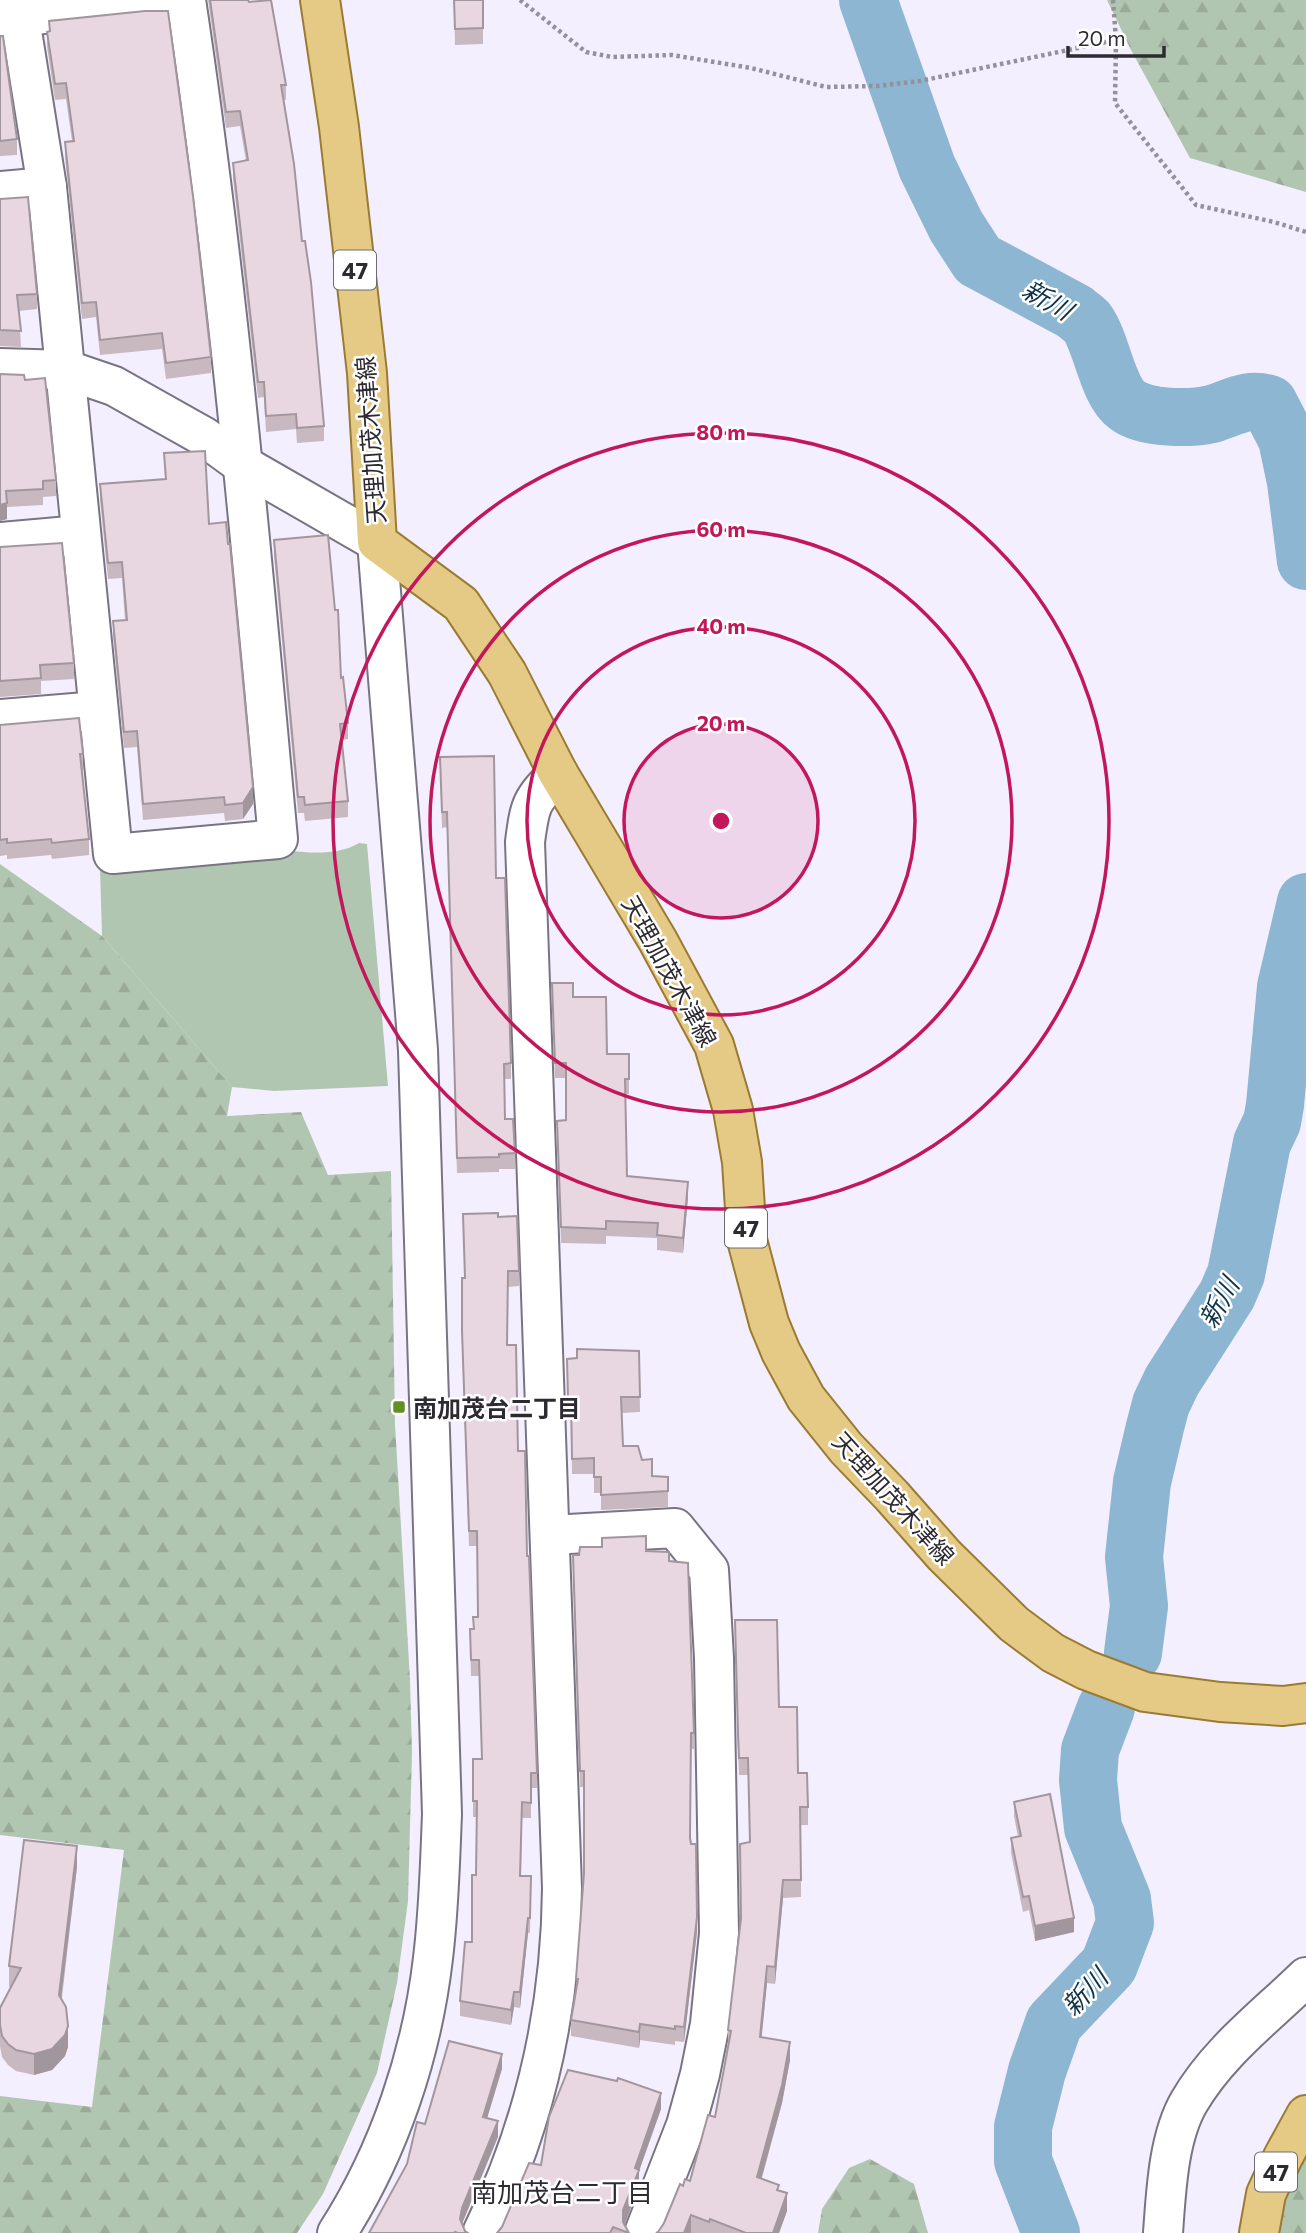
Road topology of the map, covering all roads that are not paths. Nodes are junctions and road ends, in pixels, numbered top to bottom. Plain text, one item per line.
1 (320, 0) edge
2 (186, 1) edge
3 (12, 11) edge
4 (47, 187) junction
5 (0, 191) edge
6 (0, 368) edge
7 (67, 370) junction
8 (243, 465) junction
9 (81, 535) junction
10 (0, 542) edge
11 (377, 542) junction
12 (98, 711) junction
13 (0, 719) edge
14 (558, 773) junction
15 (551, 1535) junction
16 (1306, 1703) edge
17 (1306, 1977) edge
18 (1306, 2115) edge
19 (337, 2233) edge
20 (482, 2233) edge
21 (643, 2233) edge
22 (1163, 2233) edge
23 (1259, 2233) edge

1 - 11 main road, 天理加茂木津線 / 47
2 - 3 street
2 - 8 street
3 - 4 street
4 - 5 street
4 - 7 street
6 - 7 street
7 - 8 street
7 - 9 street
8 - 11 street
8 - 12 street
9 - 10 street
9 - 12 street
11 - 14 main road, 天理加茂木津線 / 47
11 - 19 street
12 - 13 street
14 - 15 street
14 - 16 main road, 天理加茂木津線 / 47
15 - 20 street
15 - 21 street
17 - 22 street
18 - 23 main road, 47

